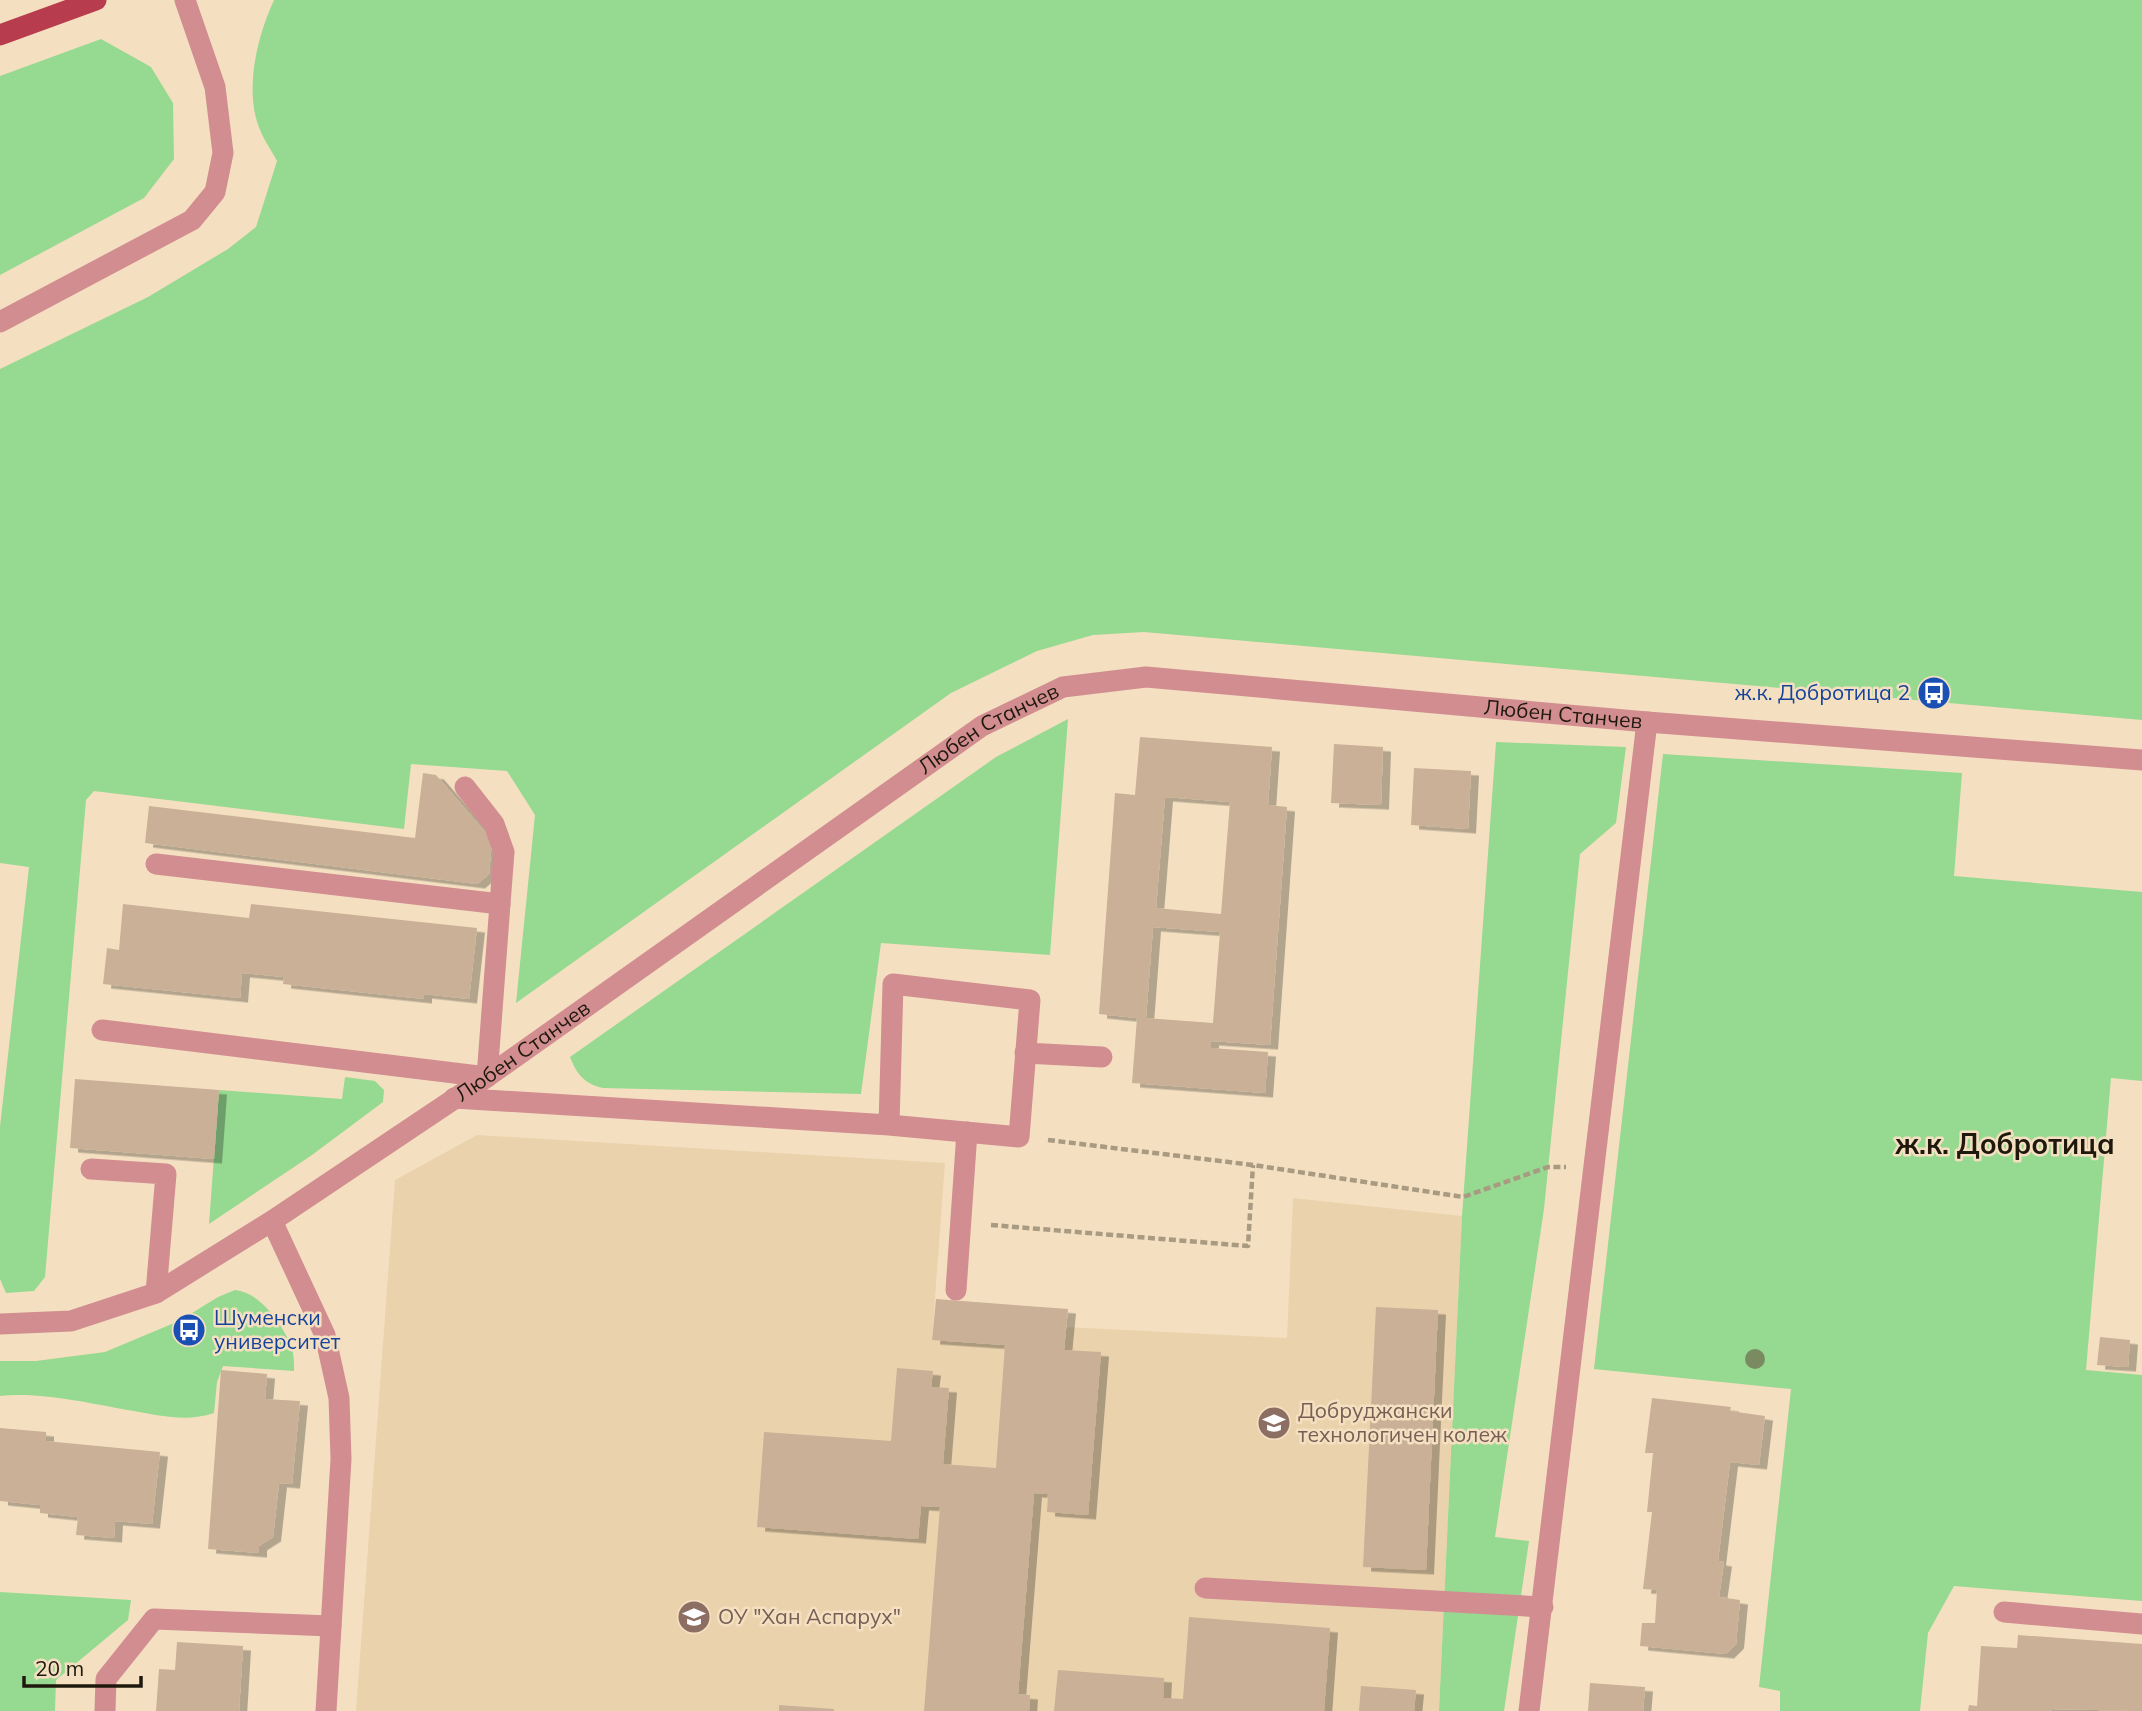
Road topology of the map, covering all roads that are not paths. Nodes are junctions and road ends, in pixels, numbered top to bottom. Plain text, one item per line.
1 (96, 0) edge
2 (185, 0) edge
3 (0, 35) edge
4 (0, 322) edge
5 (1647, 722) junction
6 (2142, 760) edge
7 (465, 787) dead end
8 (156, 864) dead end
9 (500, 904) junction
10 (102, 1030) dead end
11 (1025, 1053) junction
12 (1102, 1057) dead end
13 (487, 1077) junction
14 (454, 1098) junction
15 (889, 1125) junction
16 (967, 1132) junction
17 (91, 1169) dead end
18 (272, 1222) junction
19 (956, 1290) dead end
20 (156, 1293) junction
21 (0, 1324) edge
22 (1205, 1588) dead end
23 (1543, 1607) junction
24 (2004, 1612) dead end
25 (2142, 1624) edge
26 (331, 1626) junction
27 (105, 1711) edge
28 (326, 1711) edge
29 (1529, 1711) edge

1 - 3 main road
2 - 4 street
5 - 6 street, Любен Станчев
5 - 13 street, Любен Станчев
5 - 23 street
7 - 9 street
8 - 9 street
9 - 13 street
10 - 13 street
11 - 12 street
11 - 15 street
11 - 16 street
13 - 14 street, Любен Станчев
14 - 15 street
14 - 18 street, Любен Станчев
15 - 16 street
16 - 19 street
17 - 20 street
18 - 20 street, Любен Станчев
18 - 26 street
20 - 21 street, Любен Станчев
22 - 23 street
23 - 29 street
24 - 25 street
26 - 27 street
26 - 28 street

